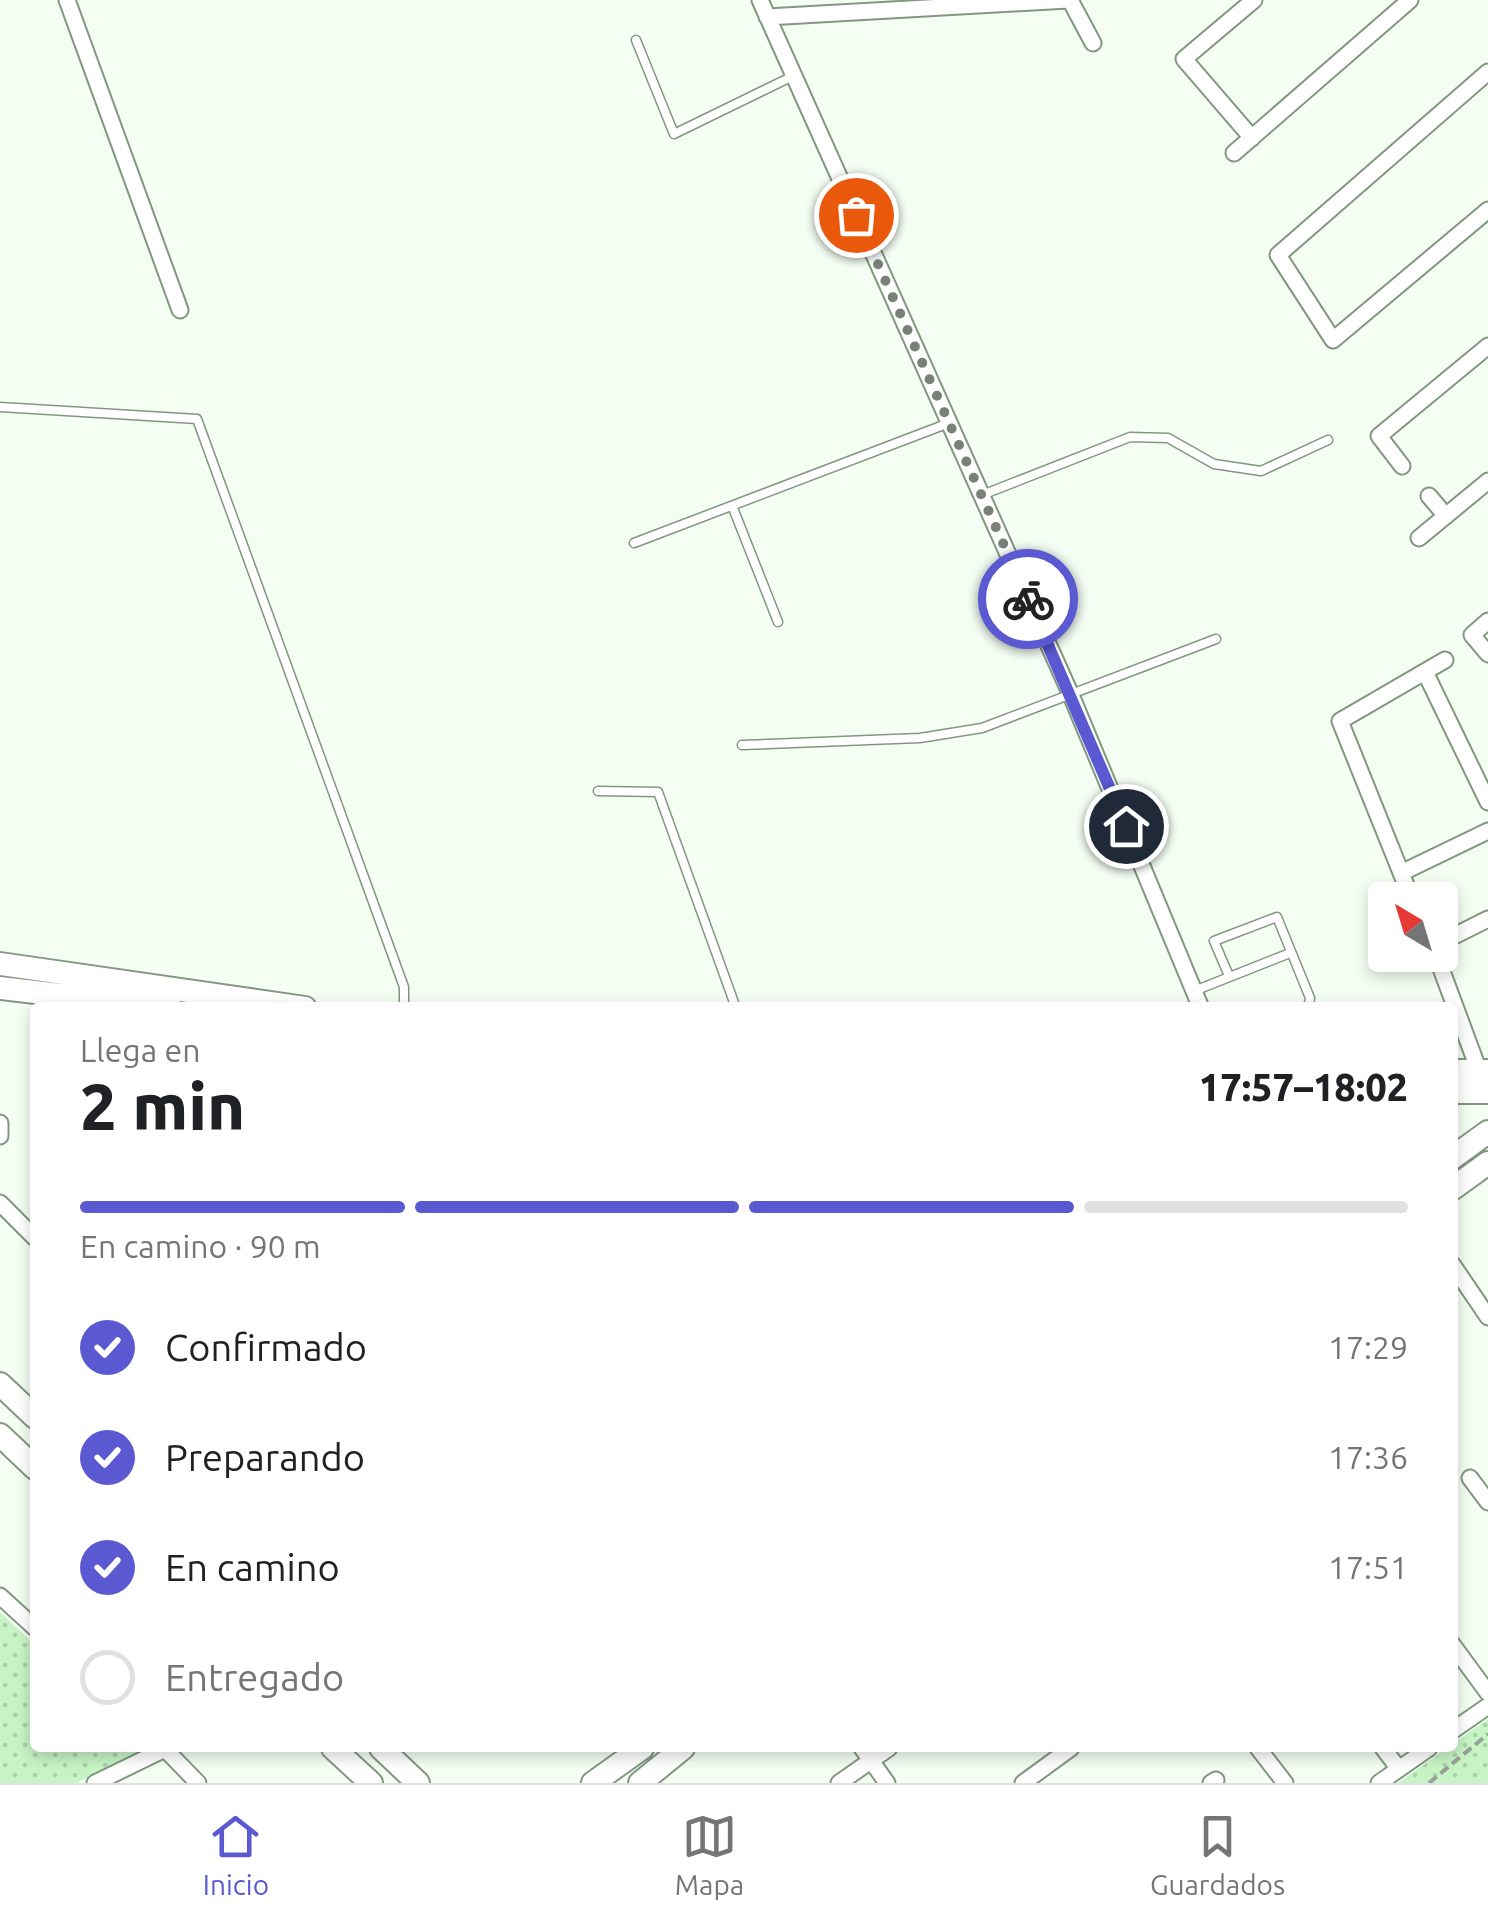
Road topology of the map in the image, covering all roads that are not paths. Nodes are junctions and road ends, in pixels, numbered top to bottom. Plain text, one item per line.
1 (67, 0) edge
2 (760, 0) edge
3 (1069, 0) edge
4 (1254, 0) edge
5 (1410, 0) edge
6 (767, 18) junction
7 (636, 40) dead end
8 (1093, 43) dead end
9 (1488, 72) edge
10 (794, 76) junction
11 (1252, 138) junction
12 (1234, 153) dead end
13 (1488, 210) edge
14 (180, 310) dead end
15 (1488, 346) edge
16 (0, 407) edge
17 (949, 423) junction
18 (1328, 440) dead end
19 (1402, 466) dead end
20 (1488, 481) edge
21 (982, 495) junction
22 (1429, 496) dead end
23 (734, 508) junction
24 (1446, 516) junction
25 (1420, 538) dead end
26 (634, 543) dead end
27 (1488, 621) edge
28 (778, 622) dead end
29 (1216, 639) dead end
30 (1488, 654) edge
31 (1445, 660) dead end
32 (1425, 672) junction
33 (1071, 695) junction
34 (742, 745) dead end
35 (598, 791) dead end
36 (1488, 802) edge
37 (1488, 831) edge
38 (1401, 874) junction
39 (1404, 882) edge
40 (1488, 919) edge
41 (1458, 935) edge
42 (1290, 953) junction
43 (0, 964) edge
44 (1443, 972) edge
45 (1229, 976) junction
46 (0, 988) edge
47 (55, 990) edge
48 (1194, 991) junction
49 (132, 1002) edge
50 (222, 1002) edge
51 (404, 1002) edge
52 (734, 1002) edge
53 (1199, 1002) edge
54 (1309, 1002) edge
55 (1455, 1002) edge
56 (1458, 1010) edge
57 (1458, 1072) edge
58 (1485, 1078) edge
59 (1458, 1089) edge
60 (0, 1123) edge
61 (1488, 1132) edge
62 (0, 1136) edge
63 (1458, 1154) edge
64 (1488, 1162) edge
65 (1458, 1184) edge
66 (0, 1203) edge
67 (30, 1233) edge
68 (1458, 1273) edge
69 (1488, 1317) edge
70 (0, 1384) edge
71 (30, 1412) edge
72 (0, 1435) edge
73 (30, 1463) edge
74 (1470, 1478) dead end
75 (1488, 1502) edge
76 (0, 1596) edge
77 (30, 1623) edge
78 (1458, 1652) edge
79 (1488, 1693) edge
80 (1488, 1706) edge
81 (1458, 1727) edge
82 (157, 1752) edge
83 (169, 1752) edge
84 (337, 1752) edge
85 (385, 1752) edge
86 (636, 1752) edge
87 (678, 1752) edge
88 (1066, 1752) edge
89 (1261, 1752) edge
90 (1386, 1752) edge
91 (1423, 1752) edge
92 (867, 1754) edge
93 (1398, 1769) junction
94 (95, 1783) edge
95 (198, 1783) edge
96 (371, 1783) edge
97 (418, 1783) edge
98 (593, 1783) edge
99 (640, 1783) edge
100 (839, 1783) edge
101 (887, 1783) edge
102 (1023, 1783) edge
103 (1284, 1783) edge
104 (1379, 1783) edge

1 - 14 street
2 - 6 street
3 - 6 street
3 - 8 street
4 - 11 street
5 - 11 street
6 - 10 street
7 - 10 lane
9 - 13 street
10 - 17 street
11 - 12 street
15 - 19 street
16 - 51 lane
17 - 21 street
17 - 23 lane
18 - 21 lane
20 - 24 street
21 - 33 street
22 - 24 street
23 - 26 lane
23 - 28 lane
24 - 25 street
27 - 30 street
29 - 33 lane
31 - 32 street
32 - 36 street
32 - 38 street
33 - 34 lane
33 - 48 street
35 - 52 lane
37 - 38 street
38 - 39 street
40 - 41 street
42 - 45 lane
42 - 45 lane
42 - 54 lane
43 - 47 street
44 - 55 street
45 - 48 lane
46 - 47 street
47 - 49 street
47 - 50 street
48 - 53 street
56 - 58 street
57 - 58 street
58 - 59 street
60 - 62 street
61 - 63 street
64 - 65 street
66 - 67 street
68 - 69 street
70 - 71 street
72 - 73 street
74 - 75 street
76 - 77 street
78 - 79 street
80 - 81 street
82 - 94 street
83 - 95 street
84 - 96 street
85 - 97 street
86 - 98 street
87 - 99 street
88 - 102 street
89 - 103 street
90 - 93 street
91 - 93 street
92 - 100 street
92 - 101 street
93 - 104 street

